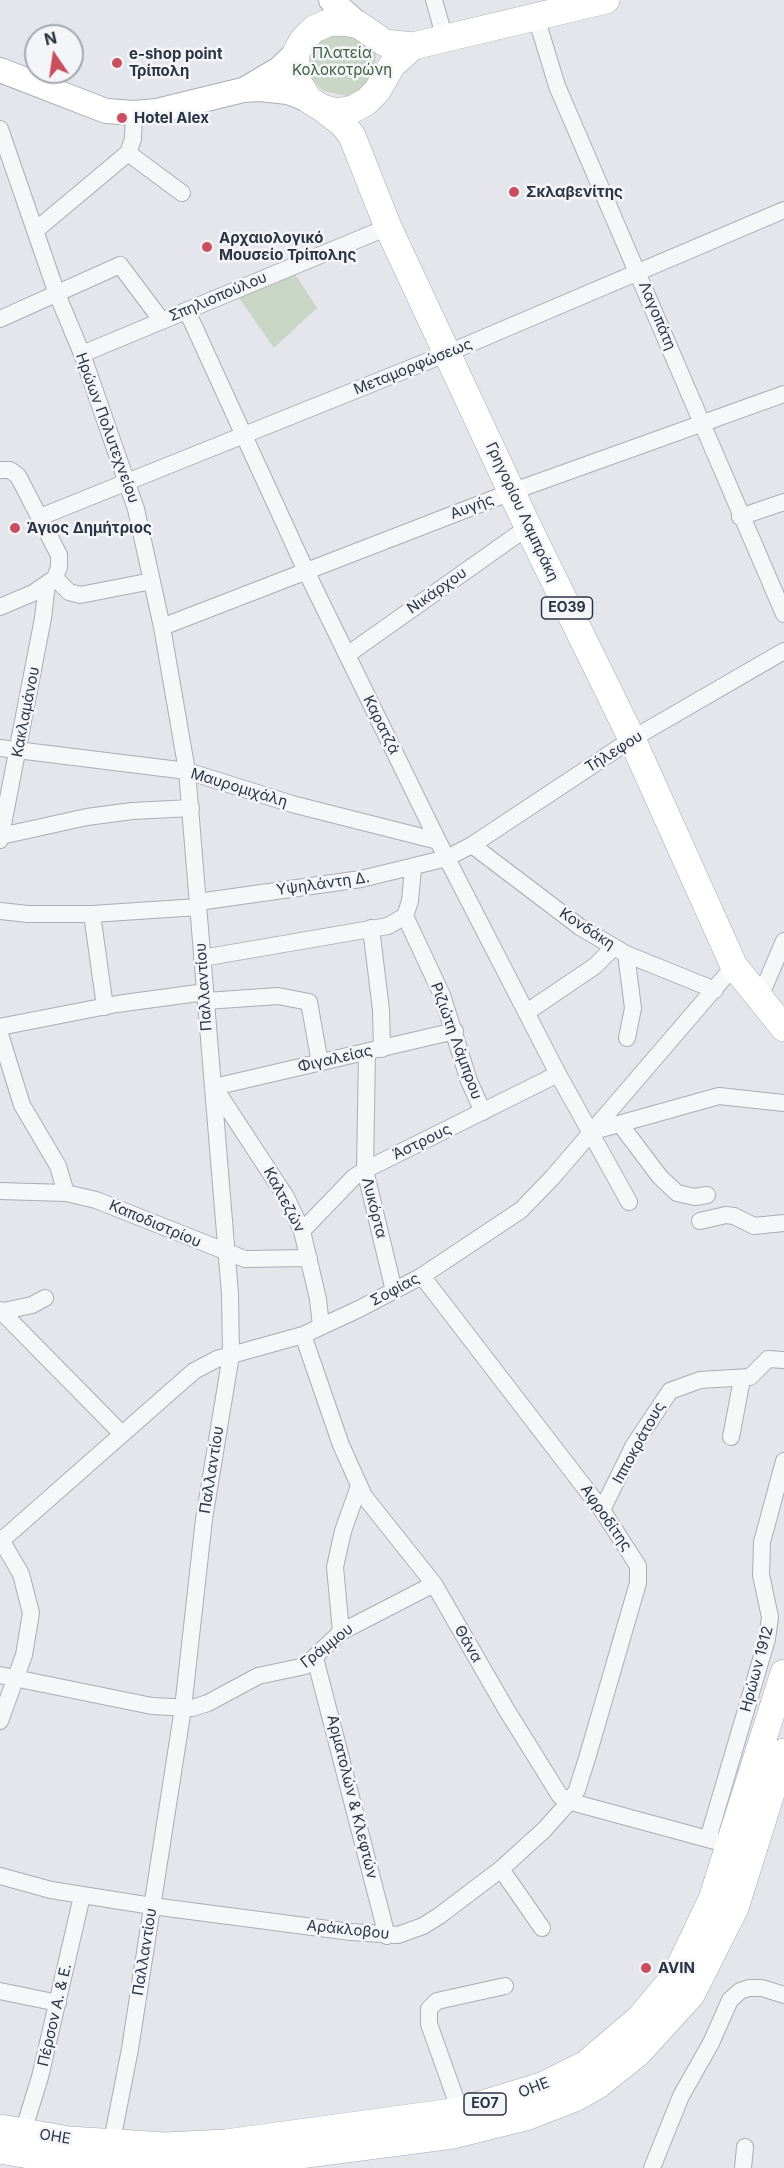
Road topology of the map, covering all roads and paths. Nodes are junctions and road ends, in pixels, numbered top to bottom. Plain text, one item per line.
1 (331, 0) edge
2 (434, 0) edge
3 (593, 2) edge
4 (536, 17) junction
5 (365, 30) junction
6 (445, 39) junction
7 (413, 46) junction
8 (296, 53) junction
9 (0, 70) edge
10 (383, 77) junction
11 (243, 90) junction
12 (366, 102) junction
13 (316, 104) junction
14 (134, 113) junction
15 (0, 129) edge
16 (358, 148) junction
17 (128, 153) junction
18 (182, 193) dead end
19 (784, 210) edge
20 (388, 227) junction
21 (36, 230) junction
22 (638, 273) junction
23 (57, 294) junction
24 (187, 311) junction
25 (0, 319) edge
26 (162, 321) junction
27 (448, 353) junction
28 (82, 354) junction
29 (784, 394) edge
30 (702, 423) junction
31 (245, 436) junction
32 (0, 470) edge
33 (127, 484) junction
34 (511, 492) junction
35 (784, 501) edge
36 (40, 517) junction
37 (740, 517) junction
38 (528, 527) junction
39 (306, 572) junction
40 (51, 581) junction
41 (152, 581) junction
42 (0, 607) edge
43 (784, 614) edge
44 (162, 627) junction
45 (784, 651) edge
46 (347, 655) junction
47 (632, 739) junction
48 (0, 748) edge
49 (19, 750) junction
50 (187, 771) junction
51 (191, 808) junction
52 (0, 838) edge
53 (438, 841) junction
54 (472, 844) junction
55 (447, 858) junction
56 (413, 868) junction
57 (198, 904) junction
58 (0, 911) edge
59 (92, 914) junction
60 (405, 916) junction
61 (371, 928) junction
62 (784, 941) edge
63 (620, 950) junction
64 (202, 958) junction
65 (734, 966) junction
66 (715, 990) junction
67 (206, 996) junction
68 (760, 997) junction
69 (105, 1007) junction
70 (527, 1012) junction
71 (0, 1027) edge
72 (784, 1028) edge
73 (455, 1031) junction
74 (0, 1034) edge
75 (627, 1038) dead end
76 (375, 1050) junction
77 (320, 1063) junction
78 (558, 1074) junction
79 (214, 1087) junction
80 (784, 1103) edge
81 (483, 1112) junction
82 (620, 1124) junction
83 (590, 1132) junction
84 (365, 1170) junction
85 (0, 1191) edge
86 (66, 1192) junction
87 (707, 1195) dead end
88 (629, 1202) dead end
89 (700, 1221) dead end
90 (784, 1223) edge
91 (302, 1232) junction
92 (227, 1254) junction
93 (309, 1258) junction
94 (422, 1276) junction
95 (394, 1291) junction
96 (45, 1298) dead end
97 (1, 1311) edge
98 (321, 1326) junction
99 (303, 1335) junction
100 (231, 1355) junction
101 (784, 1360) edge
102 (742, 1379) junction
103 (122, 1434) junction
104 (731, 1437) dead end
105 (784, 1461) edge
106 (359, 1486) junction
107 (602, 1510) junction
108 (1, 1539) edge
109 (434, 1584) junction
110 (341, 1632) junction
111 (315, 1658) junction
112 (784, 1673) edge
113 (8, 1676) edge
114 (183, 1708) junction
115 (0, 1720) edge
116 (784, 1752) edge
117 (570, 1802) junction
118 (730, 1845) junction
119 (501, 1869) junction
120 (0, 1876) edge
121 (82, 1896) junction
122 (152, 1906) junction
123 (542, 1928) dead end
124 (387, 1936) junction
125 (505, 1986) dead end
126 (0, 1991) edge
127 (784, 1995) edge
128 (58, 2003) junction
129 (460, 2111) junction
130 (11, 2130) edge
131 (745, 2146) dead end
132 (0, 2150) edge
133 (109, 2154) junction
134 (652, 2168) edge
135 (743, 2168) edge

1 - 5 main road
2 - 6 street
3 - 4 main road
4 - 6 main road
4 - 22 street, Λαγοπάτη
5 - 7 main road
5 - 8 main road
5 - 10 main road
6 - 7 main road
7 - 10 main road
8 - 11 main road
8 - 13 main road
9 - 14 main road
10 - 12 main road
11 - 13 main road
11 - 14 main road
12 - 13 main road
12 - 16 main road, Γρηγορίου Λαμπράκη / ΕΟ39
13 - 16 main road, Γρηγορίου Λαμπράκη / ΕΟ39
14 - 17 street
15 - 21 street, Ηρώων Πολυτεχνείου
16 - 20 main road, Γρηγορίου Λαμπράκη / ΕΟ39
17 - 18 street
17 - 21 street
19 - 22 street, Μεταμορφώσεως
20 - 24 street, Σπηλιοπούλου
20 - 27 main road, Γρηγορίου Λαμπράκη / ΕΟ39
21 - 23 street, Ηρώων Πολυτεχνείου
22 - 27 street, Μεταμορφώσεως
22 - 30 street, Λαγοπάτη
23 - 25 street
23 - 26 street
23 - 28 street, Ηρώων Πολυτεχνείου
24 - 26 street, Σπηλιοπούλου
24 - 31 street, Καρατζά
26 - 28 street, Σπηλιοπούλου
27 - 31 street, Μεταμορφώσεως
27 - 34 main road, Γρηγορίου Λαμπράκη / ΕΟ39
28 - 33 street, Ηρώων Πολυτεχνείου
29 - 30 street, Αυγής
30 - 34 street, Αυγής
30 - 37 street, Λαγοπάτη
31 - 33 street, Μεταμορφώσεως
31 - 39 street, Καρατζά
32 - 36 street, Κακλαμάνου
33 - 36 street, Μεταμορφώσεως
33 - 41 street, Ηρώων Πολυτεχνείου
34 - 38 main road, Γρηγορίου Λαμπράκη / ΕΟ39
34 - 39 street, Αυγής
35 - 37 street
36 - 40 street, Κακλαμάνου
37 - 43 street, Λαγοπάτη
38 - 46 street, Νικάρχου
38 - 47 main road, Γρηγορίου Λαμπράκη / ΕΟ39
39 - 44 street, Αυγής
39 - 46 street, Καρατζά
40 - 41 street
40 - 42 street
40 - 49 street, Κακλαμάνου
41 - 44 street, Ηρώων Πολυτεχνείου
44 - 50 street, Ηρώων Πολυτεχνείου
45 - 47 street, Τήλεφου
46 - 53 street, Καρατζά
47 - 54 street, Τήλεφου
47 - 65 main road, Γρηγορίου Λαμπράκη / ΕΟ39
48 - 49 street, Μαυρομιχάλη
49 - 50 street, Μαυρομιχάλη
49 - 52 street, Κακλαμάνου
50 - 51 street, Παλλαντίου
50 - 53 street, Μαυρομιχάλη
51 - 52 street
51 - 57 street, Παλλαντίου
53 - 55 street, Καρατζά
54 - 55 street, Τήλεφου
54 - 63 street, Κονδάκη
55 - 56 street, Υψηλάντη Δ.
55 - 70 street, Καρατζά
56 - 57 street, Υψηλάντη Δ.
56 - 60 street
57 - 59 street, Υψηλάντη Δ.
57 - 64 street, Παλλαντίου
58 - 59 street, Υψηλάντη Δ.
59 - 69 street
60 - 61 street
60 - 73 street, Ριζιώτη Λάμπρου
61 - 64 street
61 - 76 street, Λυκόρτα
62 - 68 street
63 - 66 street, Κονδάκη
63 - 70 street
63 - 75 street
64 - 67 street, Παλλαντίου
65 - 66 street, Σοφίας
65 - 68 main road, Γρηγορίου Λαμπράκη / ΕΟ39
66 - 83 street, Σοφίας
67 - 69 street
67 - 77 street
67 - 79 street, Παλλαντίου
68 - 72 main road, Γρηγορίου Λαμπράκη / ΕΟ39
69 - 71 street
70 - 78 street, Καρατζά
73 - 76 street, Φιγαλείας
73 - 81 street, Ριζιώτη Λάμπρου
74 - 86 street
76 - 77 street, Φιγαλείας
76 - 84 street, Λυκόρτα
77 - 79 street, Φιγαλείας
78 - 81 street, Άστρους
78 - 83 street, Καρατζά
79 - 91 street, Καλτεζών
79 - 92 street, Παλλαντίου
80 - 82 street
81 - 84 street, Άστρους
82 - 83 street
82 - 87 street
83 - 88 street, Καρατζά
83 - 94 street, Σοφίας
84 - 91 street, Άστρους
84 - 95 street, Λυκόρτα
85 - 86 street, Καποδιστρίου
86 - 92 street, Καποδιστρίου
89 - 90 street
91 - 93 street, Καλτεζών
92 - 93 street, Καποδιστρίου
92 - 100 street, Παλλαντίου
93 - 98 street, Καλτεζών
94 - 95 street, Σοφίας
94 - 107 street, Αφροδίτης
95 - 98 street, Σοφίας
96 - 97 street
97 - 103 street
98 - 99 street, Σοφίας
99 - 100 street, Σοφίας
99 - 106 street, Θάνα
100 - 103 street, Σοφίας
100 - 114 street, Παλλαντίου
101 - 102 street
102 - 104 street
102 - 107 street, Ιπποκράτους
103 - 108 street, Σοφίας
105 - 118 street, Ηρώων 1912
106 - 109 street, Θάνα
106 - 110 street
107 - 117 street, Αφροδίτης
108 - 113 street
109 - 110 street, Γράμμου
109 - 117 street, Θάνα
110 - 111 street, Γράμμου
111 - 114 street, Γράμμου
111 - 124 street, Αρματολών & Κλεφτών
112 - 118 main road, ΟΗΕ / ΕΟ7
113 - 114 street, Γράμμου
113 - 115 street
114 - 122 street, Παλλαντίου
116 - 118 main road, ΟΗΕ / ΕΟ7
117 - 118 street
117 - 119 street, Αράκλοβου
118 - 129 main road, ΟΗΕ / ΕΟ7
118 - 133 main road, ΟΗΕ / ΕΟ7
119 - 123 street
119 - 124 street, Αράκλοβου
120 - 121 street, Αράκλοβου
121 - 122 street, Αράκλοβου
121 - 128 street, Πέρσον Α. & Ε.
122 - 124 street, Αράκλοβου
122 - 133 street, Παλλαντίου
125 - 129 street
126 - 128 street
127 - 134 street
128 - 130 street, Πέρσον Α. & Ε.
129 - 133 main road, ΟΗΕ / ΕΟ7
130 - 133 main road, ΟΗΕ / ΕΟ7
131 - 135 street
132 - 133 main road, ΟΗΕ / ΕΟ7

